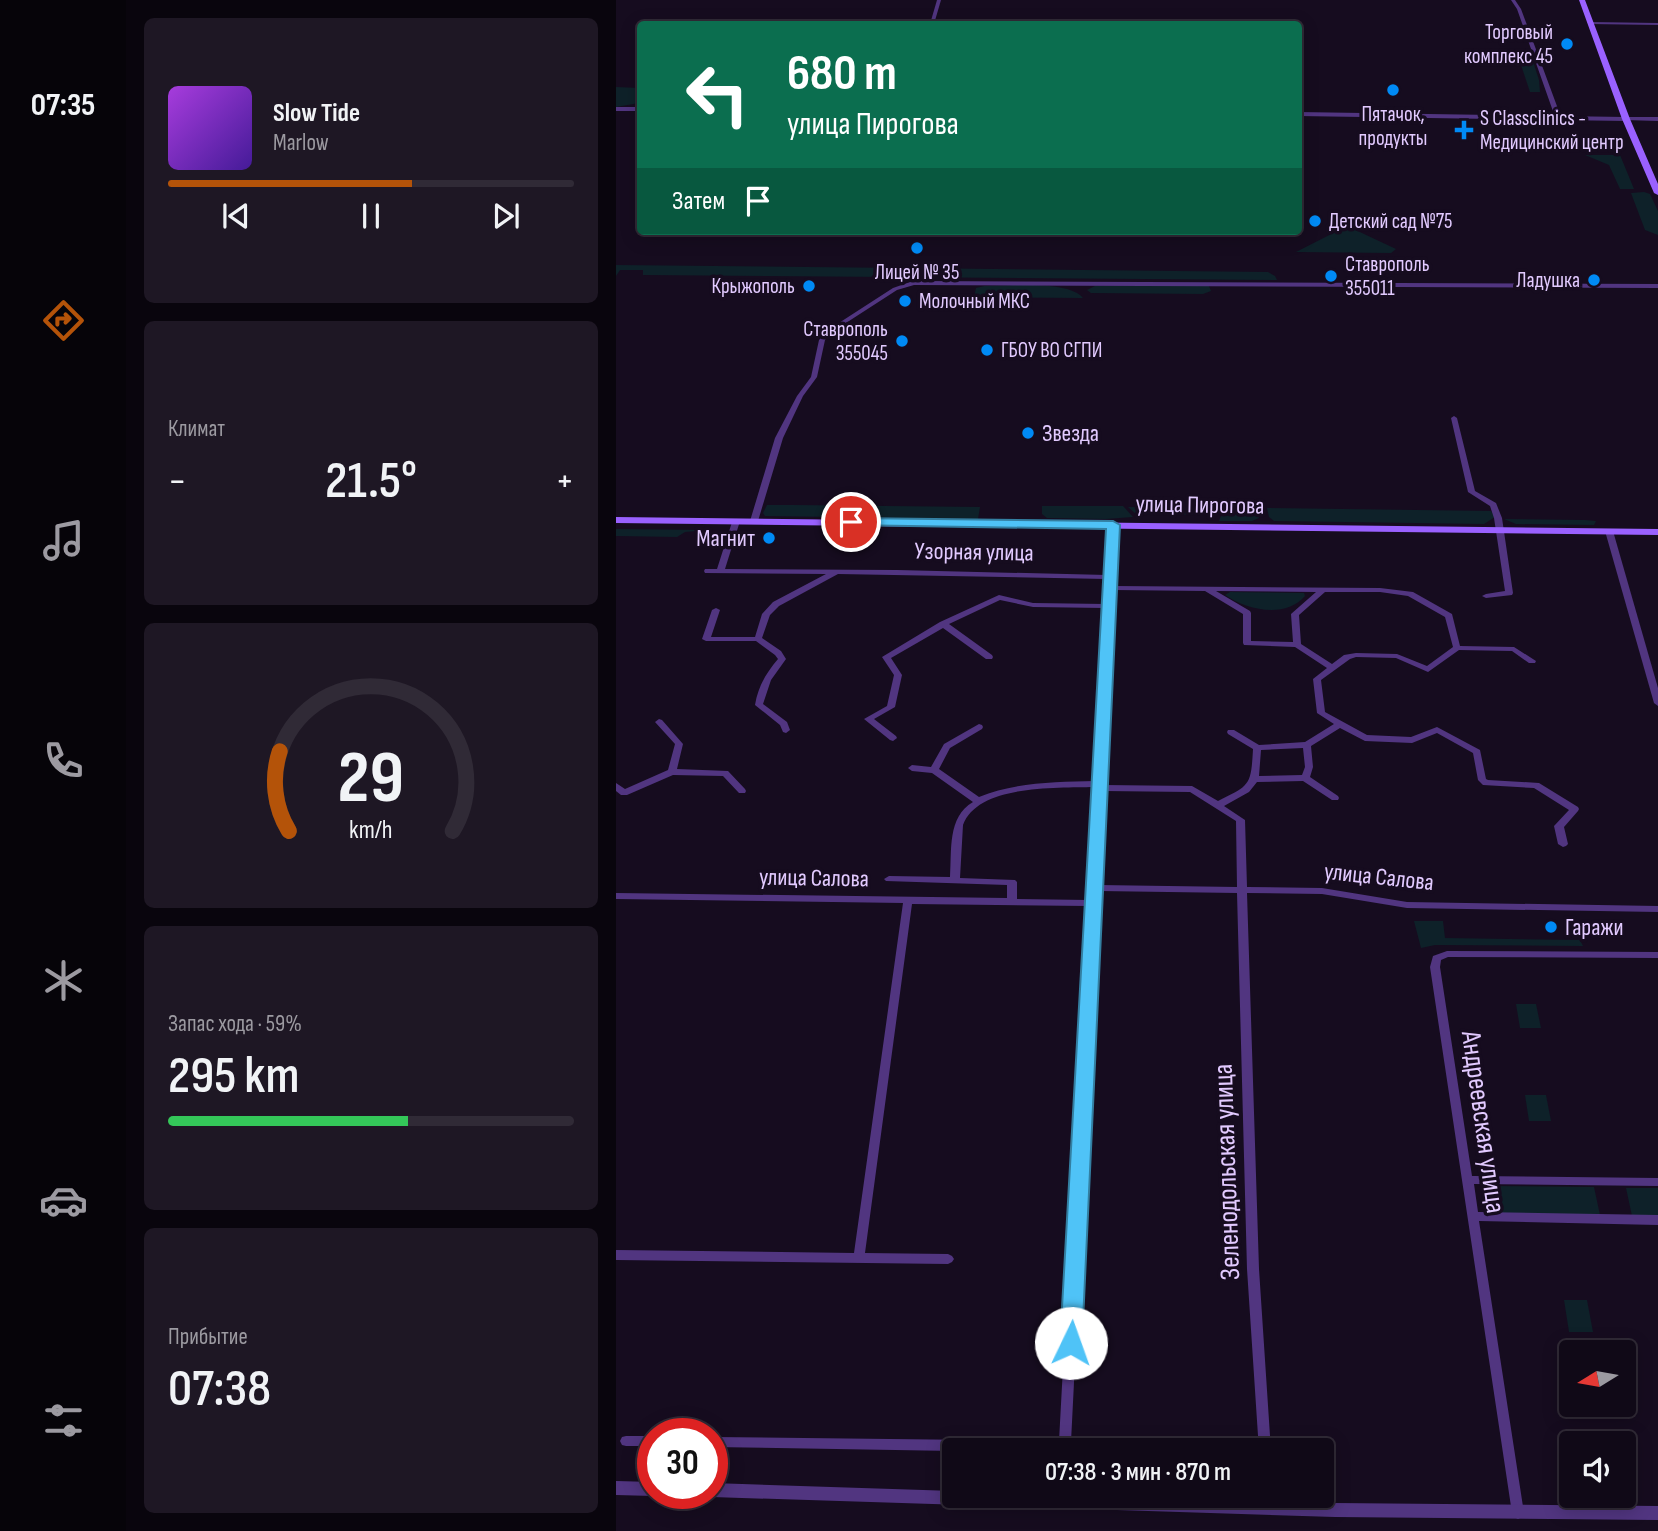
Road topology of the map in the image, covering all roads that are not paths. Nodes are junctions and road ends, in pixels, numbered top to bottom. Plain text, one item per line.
1 (939, 0) edge
2 (1513, 0) edge
3 (1583, 0) edge
4 (933, 21) edge
5 (1591, 23) junction
6 (1658, 24) edge
7 (616, 109) edge
8 (637, 109) edge
9 (1302, 114) edge
10 (1558, 117) junction
11 (1626, 118) junction
12 (1658, 119) edge
13 (1658, 193) edge
14 (1658, 286) edge
15 (1454, 418) dead end
16 (616, 520) edge
17 (736, 521) junction
18 (754, 521) junction
19 (1113, 525) junction
20 (1498, 530) junction
21 (1609, 531) junction
22 (1658, 532) edge
23 (708, 571) dead end
24 (720, 571) junction
25 (837, 571) junction
26 (1110, 577) junction
27 (1109, 588) junction
28 (1207, 589) junction
29 (1324, 590) junction
30 (1486, 596) dead end
31 (1108, 606) junction
32 (716, 610) dead end
33 (943, 624) junction
34 (758, 639) junction
35 (1297, 645) junction
36 (1457, 649) junction
37 (989, 657) dead end
38 (1532, 661) dead end
39 (1332, 668) junction
40 (1658, 703) edge
41 (659, 723) dead end
42 (1340, 724) junction
43 (979, 727) dead end
44 (786, 730) dead end
45 (1231, 732) dead end
46 (893, 738) dead end
47 (1307, 746) junction
48 (1257, 748) junction
49 (912, 768) dead end
50 (934, 771) junction
51 (672, 772) junction
52 (1305, 778) junction
53 (1256, 779) junction
54 (616, 786) edge
55 (1098, 786) junction
56 (742, 792) dead end
57 (1335, 798) dead end
58 (978, 801) junction
59 (1218, 805) junction
60 (1563, 844) dead end
61 (889, 879) dead end
62 (955, 880) junction
63 (1096, 888) junction
64 (1242, 891) junction
65 (616, 896) edge
66 (908, 901) junction
67 (1012, 902) junction
68 (1096, 903) junction
69 (1658, 909) edge
70 (1658, 955) edge
71 (1467, 1180) junction
72 (1658, 1182) edge
73 (1472, 1216) junction
74 (1658, 1220) edge
75 (616, 1255) edge
76 (859, 1257) junction
77 (948, 1259) dead end
78 (1066, 1438) edge
79 (1264, 1438) edge
80 (626, 1441) dead end
81 (637, 1441) edge
82 (728, 1442) edge
83 (942, 1447) edge
84 (616, 1488) edge
85 (637, 1489) edge
86 (728, 1490) edge
87 (942, 1495) edge
88 (1334, 1505) edge
89 (1518, 1513) junction
90 (1658, 1513) edge

1 - 4 street
2 - 10 street
3 - 5 main road
5 - 6 street
5 - 11 main road
7 - 8 street
9 - 10 street
10 - 11 street
11 - 12 street
11 - 13 main road
14 - 18 street
15 - 20 street
16 - 17 main road, улица Пирогова
17 - 18 main road, улица Пирогова
17 - 24 street
18 - 19 main road, улица Пирогова
19 - 20 main road, улица Пирогова
19 - 26 street
20 - 21 main road, улица Пирогова
20 - 30 street
21 - 22 main road, улица Пирогова
21 - 40 street
23 - 24 street, Узорная улица
24 - 25 street, Узорная улица
25 - 26 street, Узорная улица
25 - 34 street, Узорная улица
26 - 27 street
27 - 28 street
27 - 31 street
28 - 29 street
28 - 35 street
29 - 35 street
29 - 36 street
31 - 33 street, Узорная улица
31 - 55 street
32 - 34 street
33 - 37 street
33 - 46 street, Узорная улица
34 - 44 street
35 - 39 street
36 - 38 street
36 - 39 street
39 - 42 street
41 - 51 street
42 - 47 street
42 - 60 street
43 - 50 street
45 - 48 street
47 - 48 street
47 - 52 street
48 - 53 street
49 - 50 street
50 - 58 street
51 - 54 street
51 - 56 street
52 - 53 street
52 - 57 street
53 - 59 street
55 - 58 street
55 - 59 street
55 - 63 street
58 - 62 street
59 - 64 street, Зеленодольская улица
61 - 62 street
62 - 67 street
63 - 64 street, улица Салова
63 - 68 street
64 - 69 street, улица Салова
64 - 79 street, Зеленодольская улица
65 - 66 street, улица Салова
66 - 67 street, улица Салова
66 - 76 street
67 - 68 street, улица Салова
68 - 78 street
70 - 71 street, Андреевская улица
71 - 72 street
71 - 73 street, Андреевская улица
73 - 74 street
73 - 89 street, Андреевская улица
75 - 76 street
76 - 77 street
80 - 81 street
82 - 83 street
84 - 85 street
86 - 87 street
88 - 89 street
89 - 90 street

